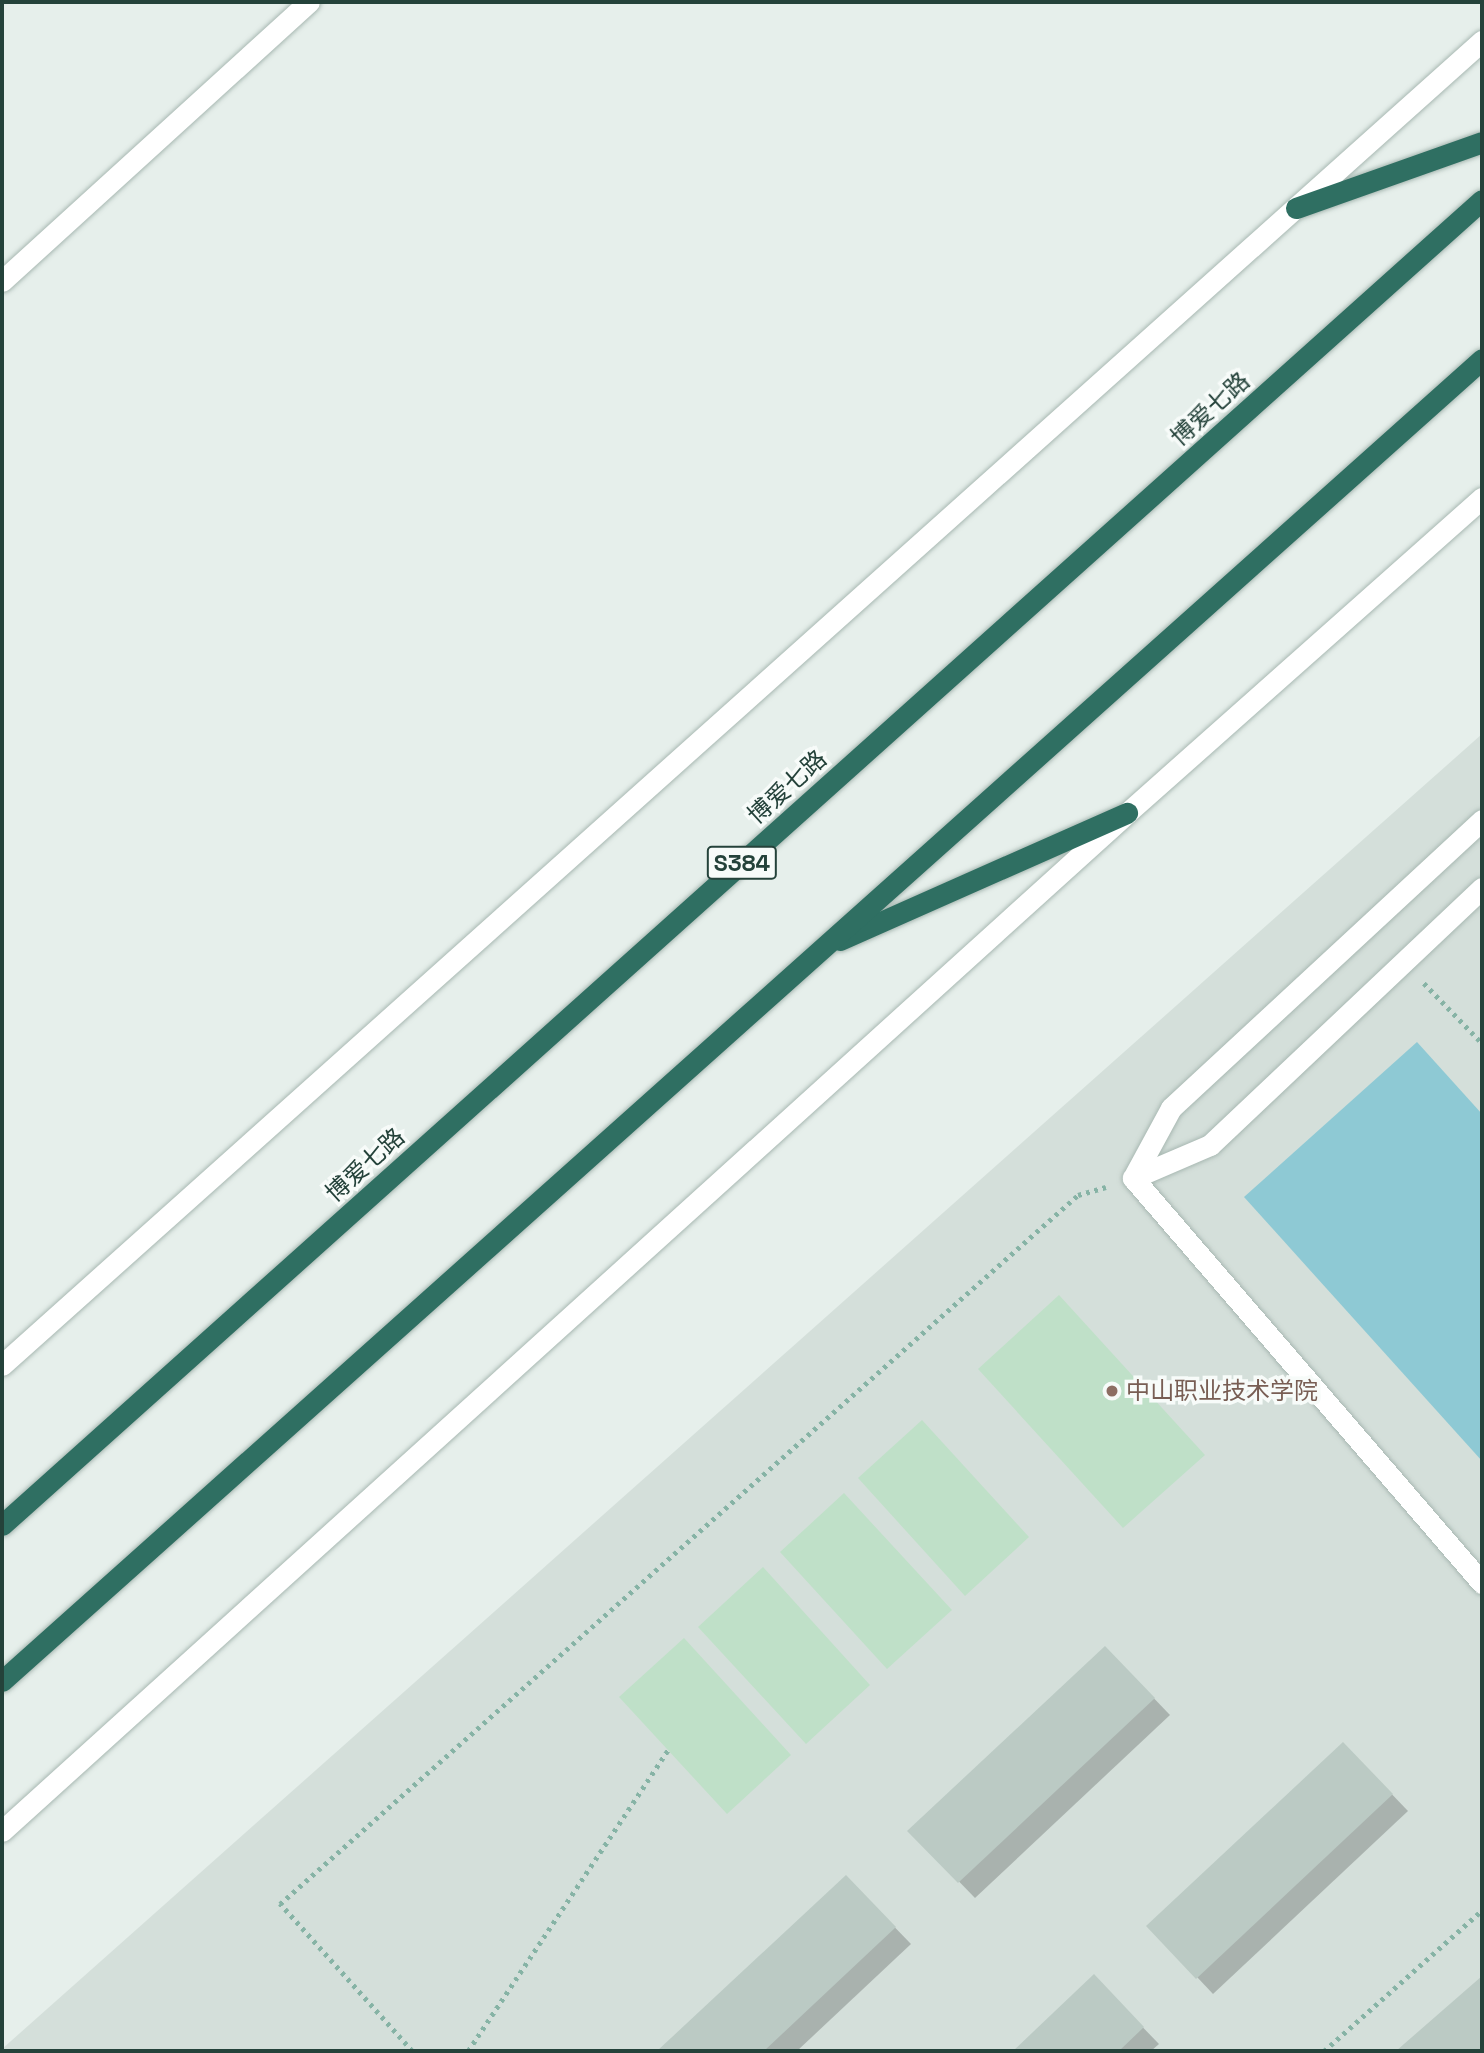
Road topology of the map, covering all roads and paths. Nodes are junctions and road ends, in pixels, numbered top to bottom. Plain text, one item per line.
1 (309, 2) edge
2 (1482, 41) edge
3 (1482, 142) edge
4 (1482, 200) edge
5 (1296, 208) junction
6 (2, 281) edge
7 (1482, 359) edge
8 (1482, 498) edge
9 (1127, 813) junction
10 (1482, 820) edge
11 (1482, 888) edge
12 (822, 948) junction
13 (1404, 962) junction
14 (1482, 1043) edge
15 (1133, 1178) junction
16 (2, 1365) edge
17 (2, 1525) edge
18 (1482, 1583) edge
19 (2, 1681) edge
20 (668, 1750) dead end
21 (2, 1831) edge
22 (1482, 1910) edge
23 (412, 2051) edge
24 (468, 2051) edge
25 (1324, 2051) edge

1 - 6 street
2 - 5 street
3 - 5 highway
4 - 17 highway, 博爱七路 / S384
5 - 16 street
7 - 12 highway
8 - 9 street
9 - 12 highway
9 - 21 street
10 - 15 street
11 - 13 street
12 - 19 highway
13 - 14 path
13 - 15 street
15 - 18 street
15 - 23 path
20 - 24 path
22 - 25 path

